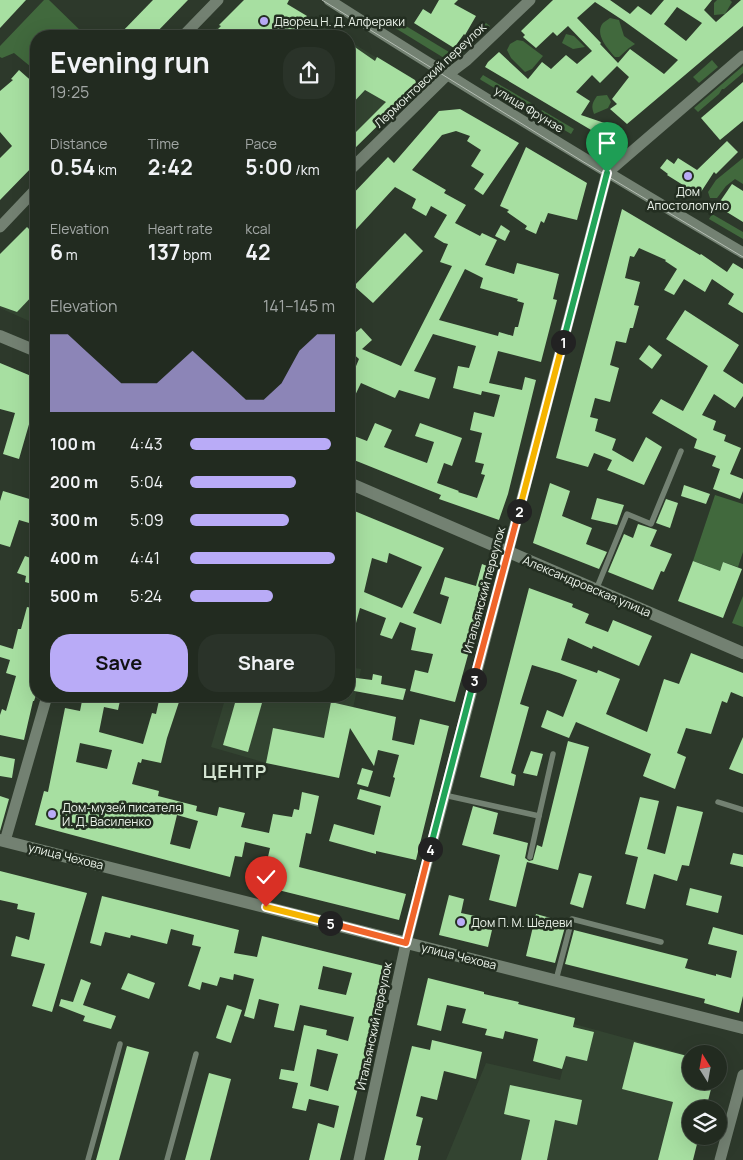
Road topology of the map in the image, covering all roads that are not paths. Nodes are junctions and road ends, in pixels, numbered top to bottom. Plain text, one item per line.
1 (218, 0) edge
2 (329, 0) edge
3 (530, 0) edge
4 (189, 30) edge
5 (743, 56) edge
6 (447, 75) junction
7 (355, 165) edge
8 (607, 173) junction
9 (30, 195) edge
10 (0, 227) edge
11 (743, 253) edge
12 (0, 336) edge
13 (30, 348) edge
14 (681, 451) dead end
15 (355, 486) edge
16 (508, 552) junction
17 (596, 590) junction
18 (743, 653) edge
19 (45, 702) edge
20 (553, 754) dead end
21 (444, 795) junction
22 (718, 802) dead end
23 (743, 810) edge
24 (539, 816) junction
25 (3, 840) edge
26 (530, 857) dead end
27 (661, 942) dead end
28 (406, 943) junction
29 (556, 980) junction
30 (743, 1028) edge
31 (120, 1044) dead end
32 (196, 1054) dead end
33 (743, 1075) edge
34 (88, 1160) edge
35 (167, 1160) edge
36 (359, 1160) edge
37 (720, 1160) edge

1 - 4 street
2 - 6 street, улица Фрунзе
3 - 6 street, Лермонтовский переулок
5 - 8 street
6 - 7 street, Лермонтовский переулок
6 - 8 street, улица Фрунзе
8 - 11 street, улица Фрунзе
8 - 16 street, Итальянский переулок
9 - 10 street
12 - 13 main road
14 - 17 lane
15 - 16 main road, Александровская улица
16 - 17 main road, Александровская улица
16 - 21 street, Итальянский переулок
17 - 18 main road, Александровская улица
19 - 25 street
20 - 24 lane
21 - 24 lane
21 - 28 street, Итальянский переулок
22 - 23 lane
24 - 26 lane
25 - 28 main road, улица Чехова
27 - 29 lane
28 - 29 main road, улица Чехова
28 - 36 street, Итальянский переулок
29 - 30 main road, улица Чехова
31 - 34 lane
32 - 35 lane
33 - 37 street

